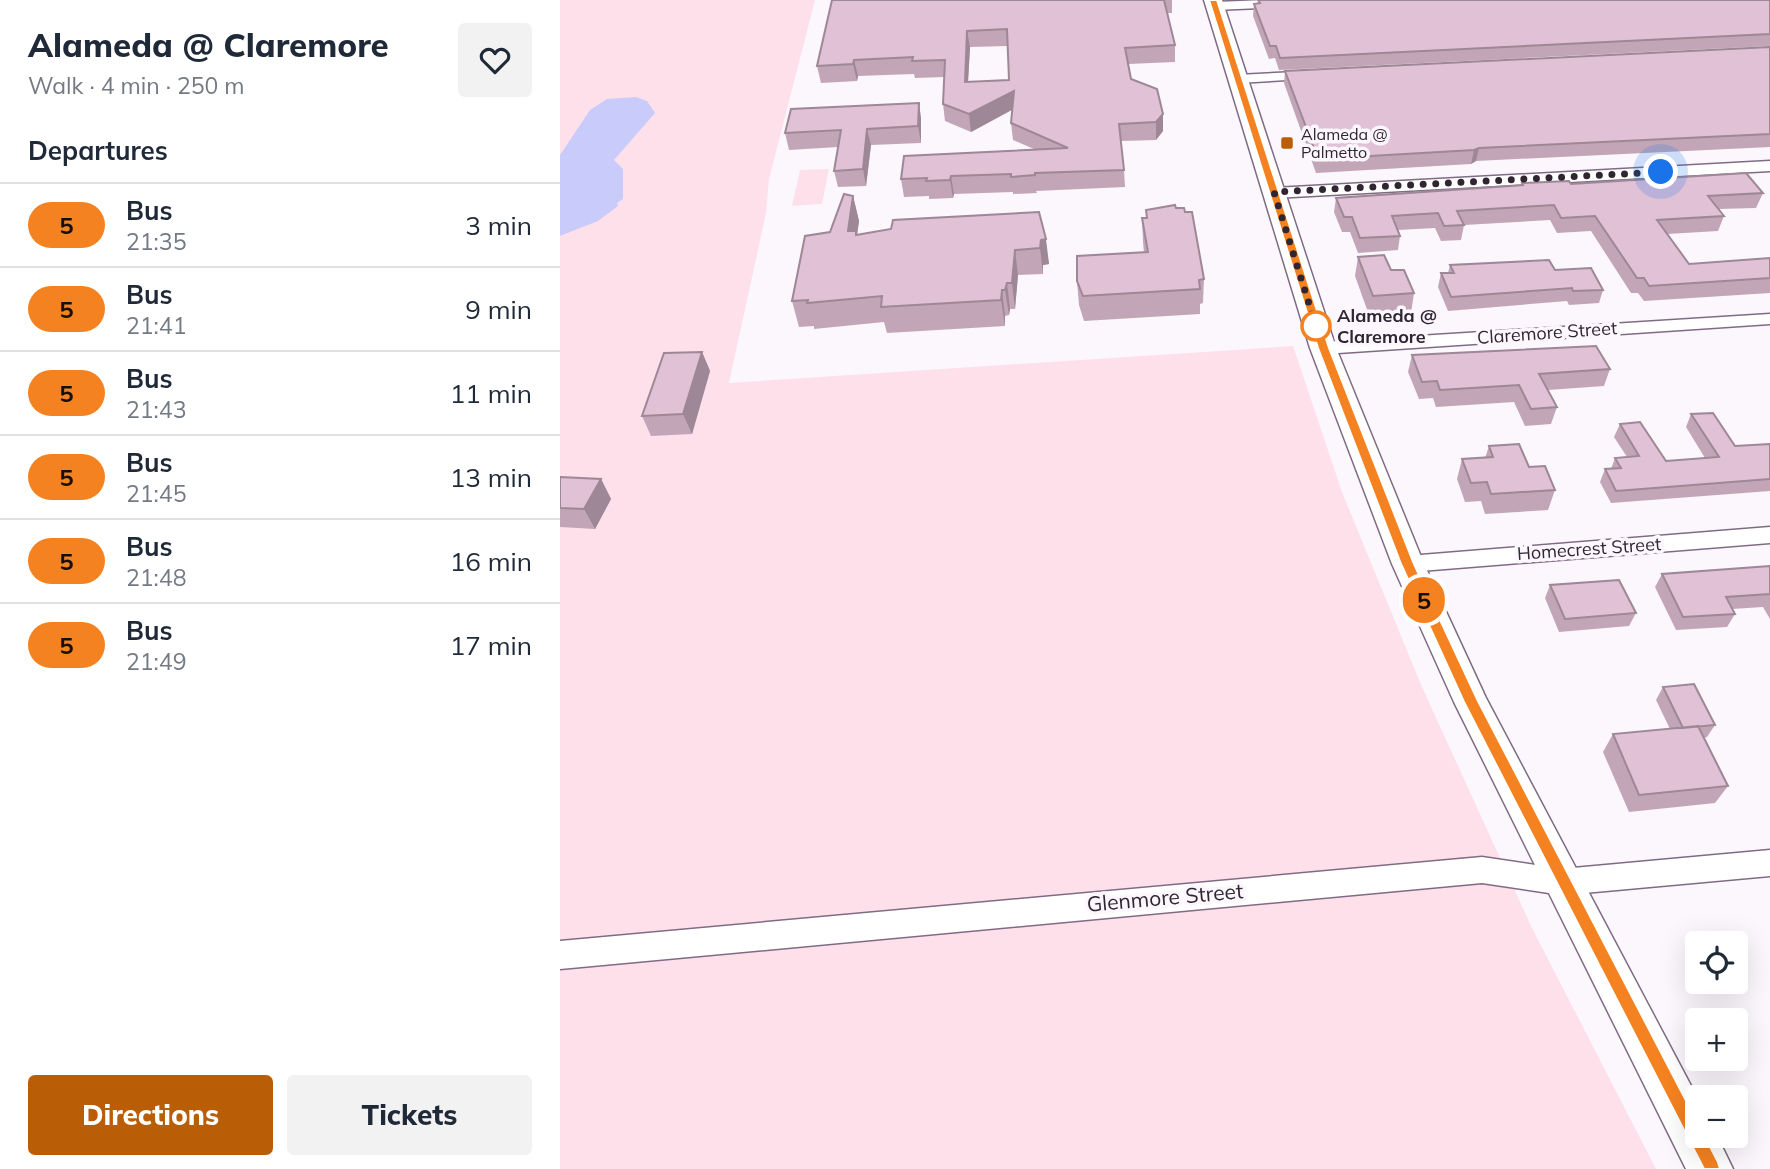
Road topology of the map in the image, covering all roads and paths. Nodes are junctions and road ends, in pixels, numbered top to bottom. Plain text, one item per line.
1 (1214, 3) edge
2 (1293, 3) edge
3 (1337, 74) edge
4 (1238, 79) junction
5 (1770, 166) edge
6 (1274, 192) junction
7 (1770, 318) edge
8 (1323, 348) junction
9 (1770, 535) edge
10 (1408, 564) junction
11 (1770, 863) edge
12 (1562, 882) junction
13 (560, 955) edge
14 (1710, 1169) edge

1 - 2 street
1 - 4 main road
3 - 4 street
4 - 6 main road
5 - 6 street
6 - 8 main road
7 - 8 street, Claremore Street
8 - 10 main road
9 - 10 street, Homecrest Street
10 - 12 main road
11 - 12 street, Glenmore Street
12 - 13 street, Glenmore Street
12 - 14 main road

